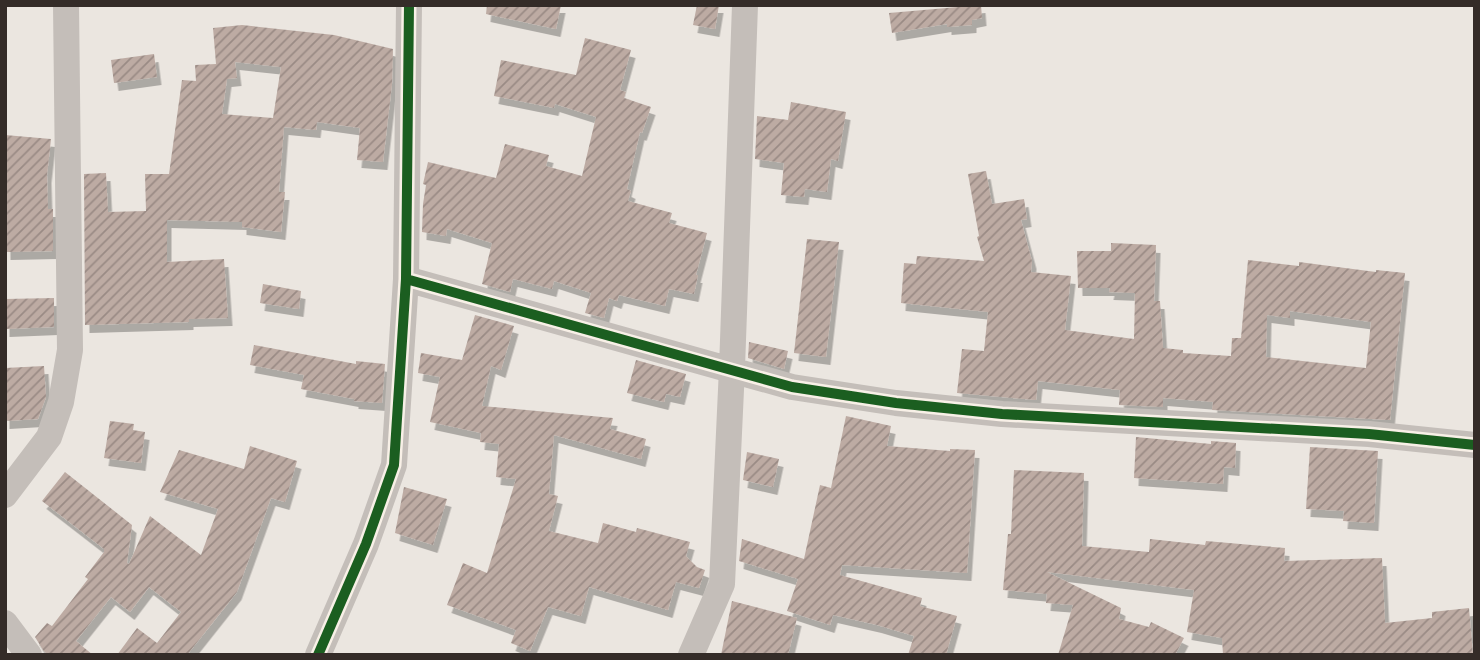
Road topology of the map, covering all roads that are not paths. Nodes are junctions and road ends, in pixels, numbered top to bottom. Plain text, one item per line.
1 (66, 5) edge
2 (409, 5) edge
3 (745, 5) edge
4 (406, 279) junction
5 (732, 368) junction
6 (1475, 445) edge
7 (5, 495) edge
8 (5, 622) edge
9 (29, 655) edge
10 (318, 655) edge
11 (691, 655) edge

1 - 7 street
2 - 4 street
3 - 5 street
4 - 5 street
4 - 10 street
5 - 6 street
5 - 11 street
8 - 9 street

